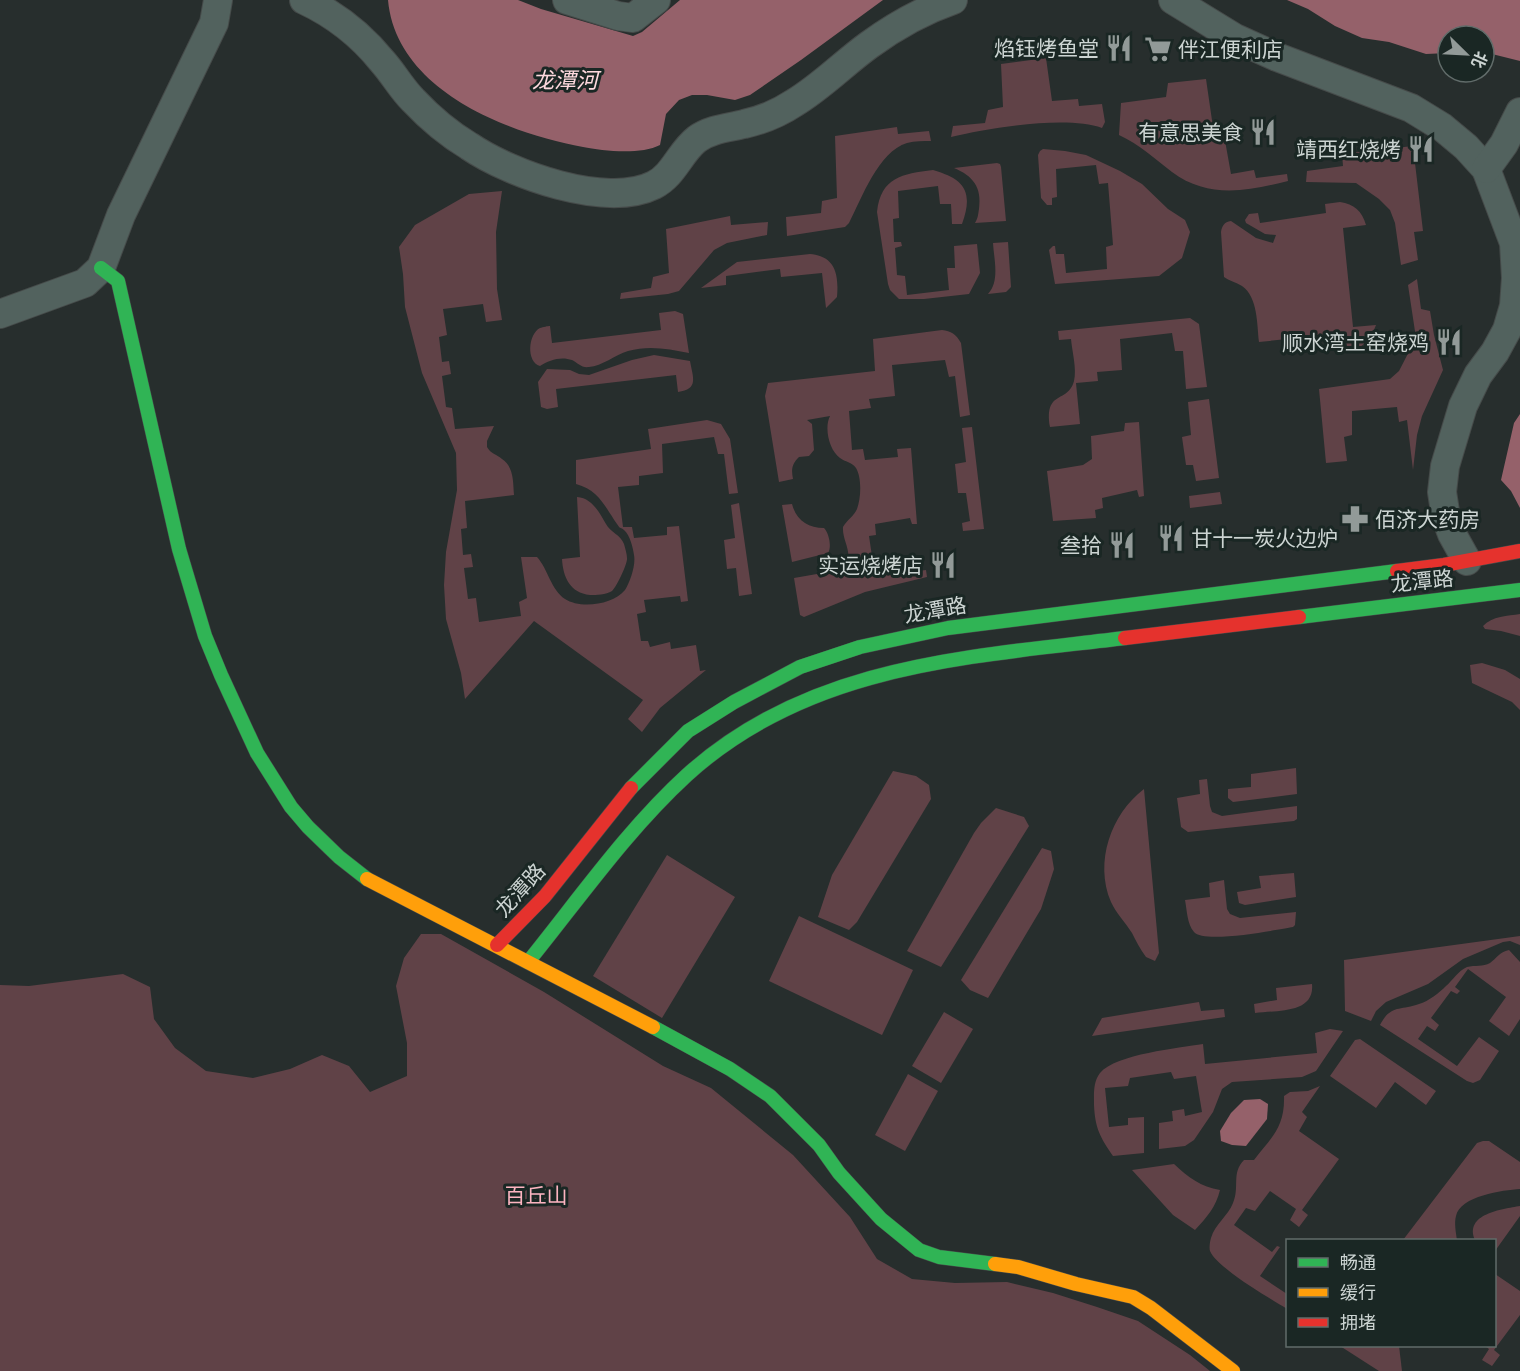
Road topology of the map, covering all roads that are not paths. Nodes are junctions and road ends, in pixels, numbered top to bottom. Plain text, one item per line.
1 (218, 0) edge
2 (304, 0) edge
3 (567, 0) edge
4 (656, 0) edge
5 (953, 0) edge
6 (1173, 0) edge
7 (1520, 112) edge
8 (1486, 169) junction
9 (101, 268) junction
10 (0, 314) edge
11 (1520, 551) edge
12 (1467, 561) junction
13 (1520, 590) edge
14 (497, 945) junction
15 (528, 962) junction
16 (1233, 1371) edge

1 - 9 street
2 - 5 street
3 - 4 street
6 - 8 street
7 - 8 street
8 - 12 street
9 - 10 street
9 - 14 main road
11 - 12 main road, 龙潭路
12 - 14 main road, 龙潭路
13 - 15 main road, 龙潭路
14 - 15 main road
15 - 16 main road

